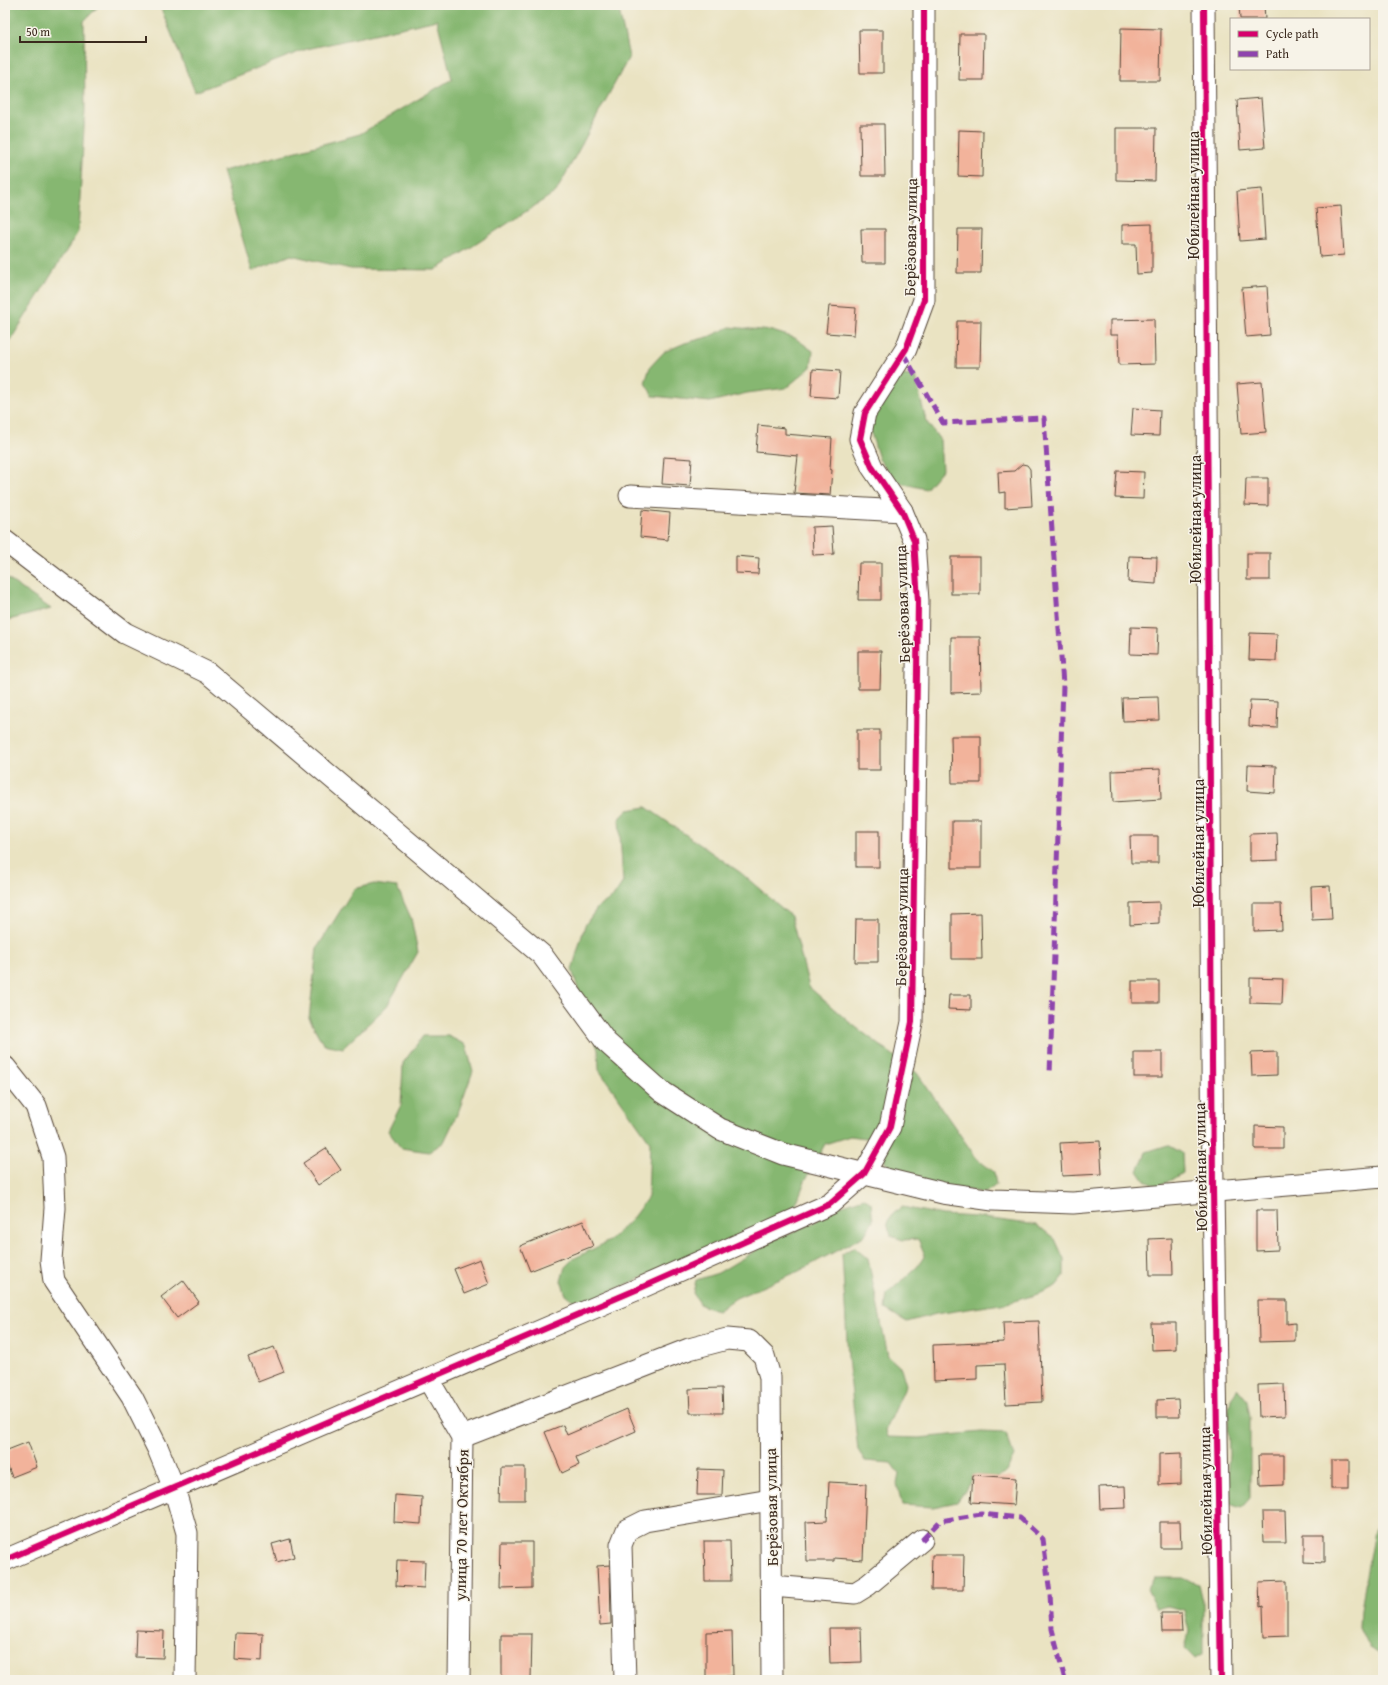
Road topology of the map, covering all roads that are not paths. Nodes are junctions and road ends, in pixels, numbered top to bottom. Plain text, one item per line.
1 (924, 5) edge
2 (1204, 5) edge
3 (630, 496) dead end
4 (902, 511) junction
5 (5, 541) edge
6 (5, 1067) edge
7 (864, 1174) junction
8 (1383, 1177) edge
9 (1213, 1190) junction
10 (428, 1379) junction
11 (462, 1437) junction
12 (174, 1488) junction
13 (770, 1500) junction
14 (922, 1540) dead end
15 (5, 1560) edge
16 (772, 1586) junction
17 (186, 1680) edge
18 (459, 1680) edge
19 (625, 1680) edge
20 (772, 1680) edge
21 (1221, 1680) edge

1 - 4 street, Берёзовая улица
2 - 9 street, Юбилейная улица
3 - 4 street
4 - 7 street, Берёзовая улица
5 - 7 street
6 - 12 street
7 - 9 street
7 - 10 street, Берёзовая улица
8 - 9 street
9 - 21 street, Юбилейная улица
10 - 11 street, улица 70 лет Октября
10 - 12 street, Берёзовая улица
11 - 13 street, Берёзовая улица
11 - 18 street, улица 70 лет Октября
12 - 15 street, Берёзовая улица
12 - 17 street
13 - 16 street, Берёзовая улица
13 - 19 street
14 - 16 street
16 - 20 street, Берёзовая улица

